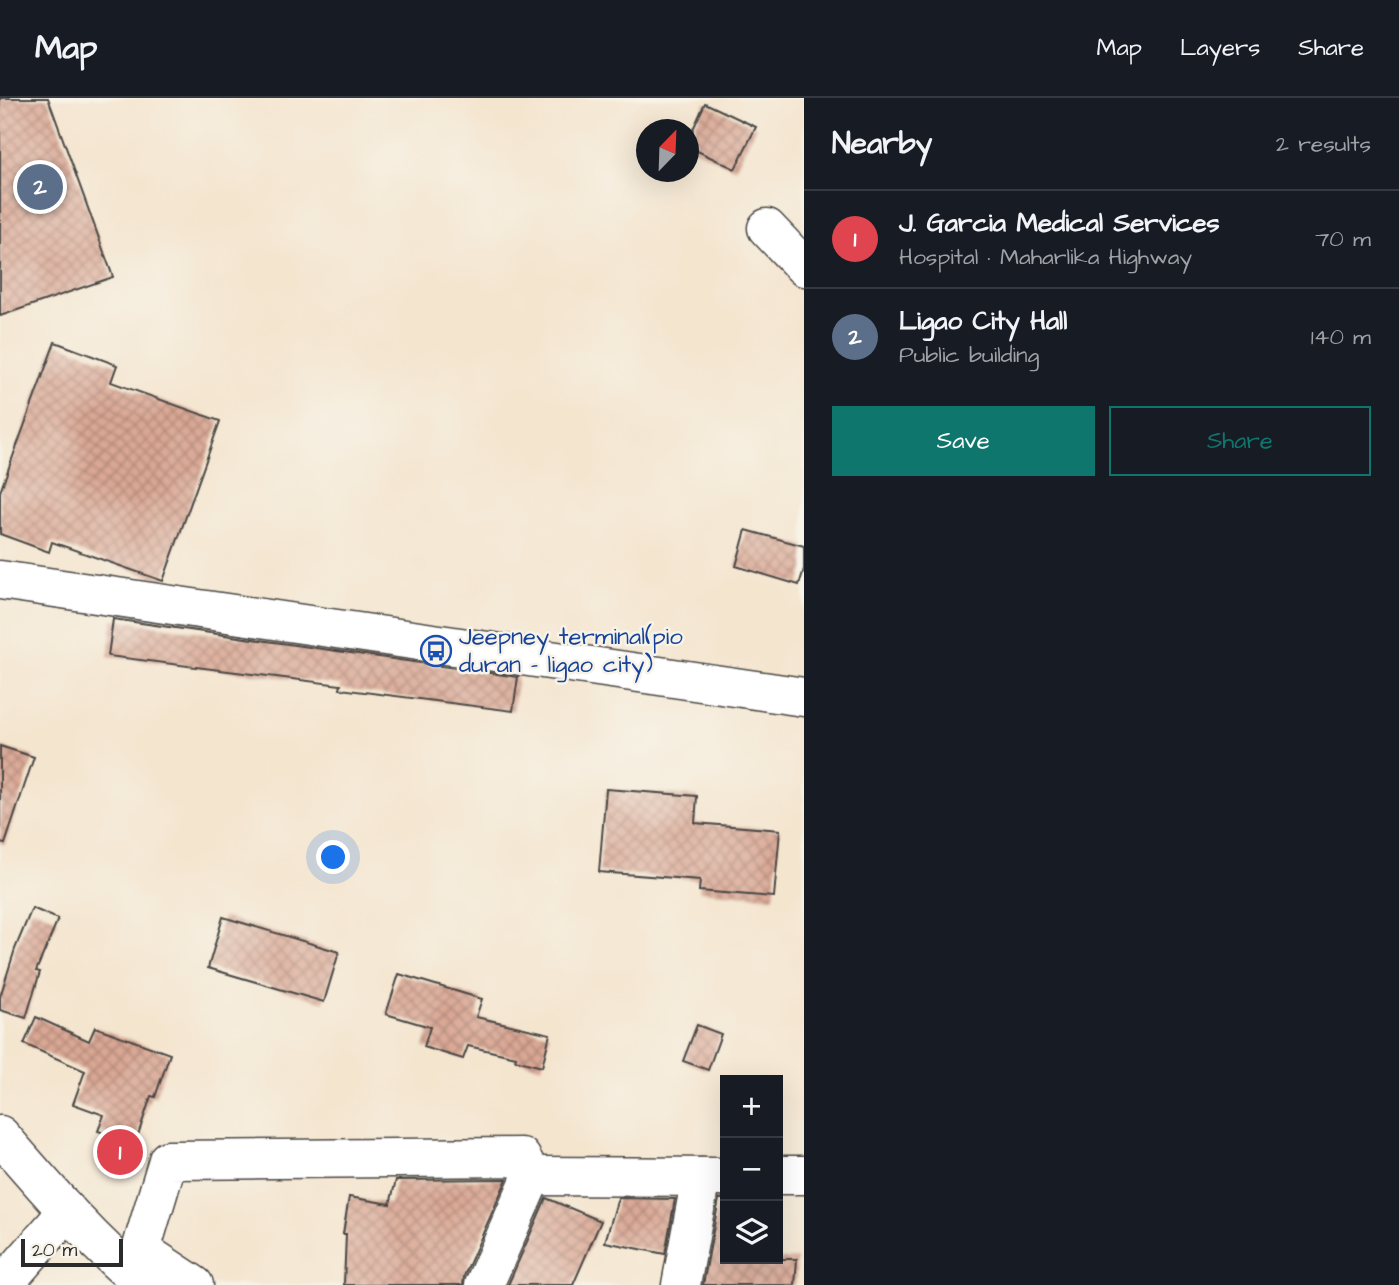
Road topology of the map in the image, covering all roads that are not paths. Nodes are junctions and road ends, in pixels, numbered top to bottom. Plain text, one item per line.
1 (767, 228) dead end
2 (804, 267) edge
3 (0, 580) edge
4 (804, 697) edge
5 (0, 1135) edge
6 (783, 1175) edge
7 (804, 1175) edge
8 (532, 1176) junction
9 (713, 1177) edge
10 (67, 1212) junction
11 (3, 1285) edge
12 (145, 1285) edge
13 (194, 1285) edge
14 (484, 1285) edge
15 (681, 1285) edge

1 - 2 main road
3 - 4 main road
5 - 10 main road
6 - 7 main road
8 - 9 main road
8 - 13 main road
8 - 14 main road
9 - 15 main road
10 - 11 main road
10 - 12 main road

